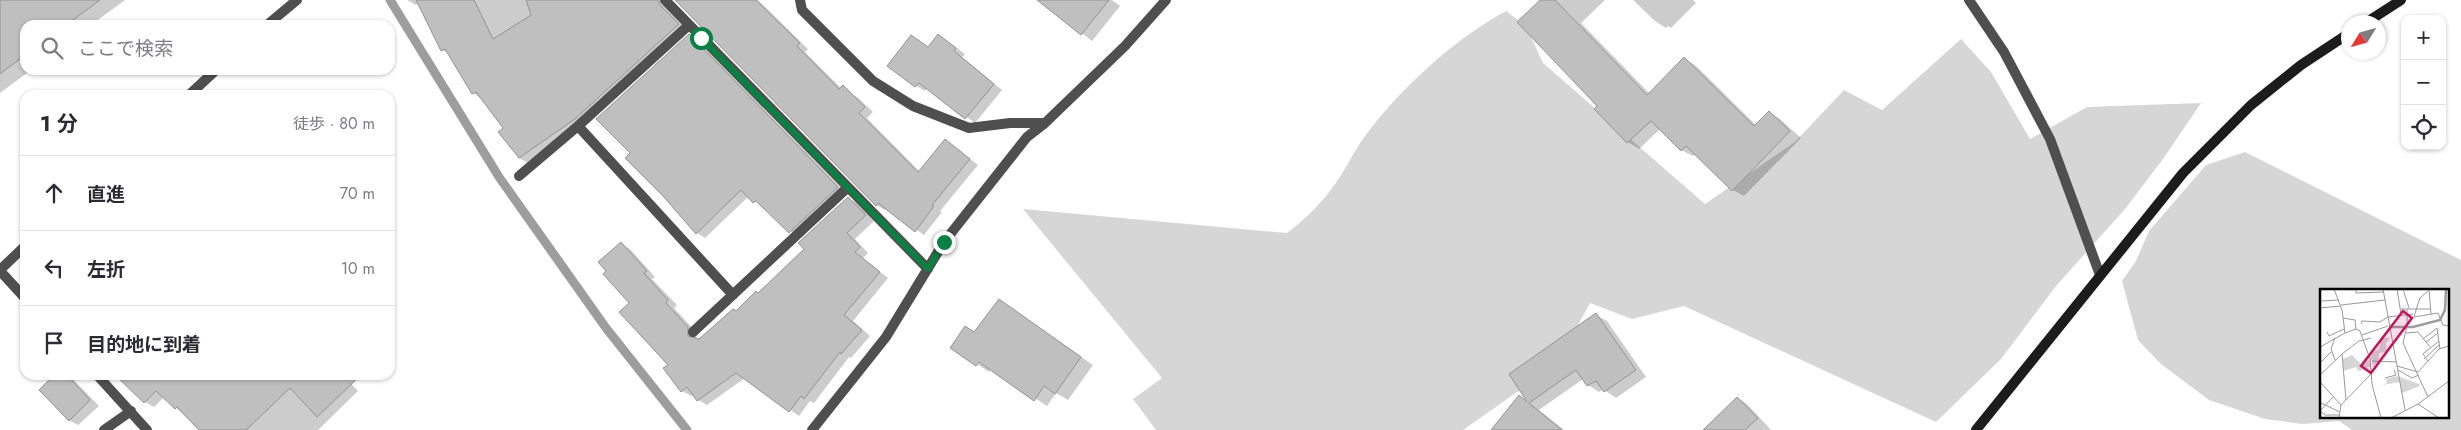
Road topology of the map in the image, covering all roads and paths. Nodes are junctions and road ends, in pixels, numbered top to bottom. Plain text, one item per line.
1 (297, 0) edge
2 (665, 0) edge
3 (800, 0) edge
4 (1166, 0) edge
5 (1969, 0) edge
6 (2401, 0) edge
7 (2378, 15) edge
8 (273, 20) edge
9 (689, 25) junction
10 (2341, 39) edge
11 (211, 75) edge
12 (194, 90) edge
13 (1045, 123) junction
14 (578, 126) junction
15 (519, 176) dead end
16 (848, 188) junction
17 (20, 251) edge
18 (928, 269) junction
19 (0, 270) edge
20 (2100, 275) junction
21 (20, 292) edge
22 (733, 295) junction
23 (693, 332) dead end
24 (102, 380) edge
25 (131, 411) junction
26 (104, 430) edge
27 (147, 430) edge
28 (812, 430) edge
29 (1976, 430) edge

1 - 8 street
2 - 9 street
3 - 13 street
4 - 13 street
5 - 20 street
6 - 7 street
9 - 14 street
9 - 16 street
10 - 20 street
11 - 12 street
13 - 18 street
14 - 15 street
14 - 22 street
16 - 18 street
16 - 22 street
17 - 19 street
18 - 28 street
19 - 21 street
20 - 29 street
22 - 23 street
24 - 25 street
25 - 26 street
25 - 27 street

